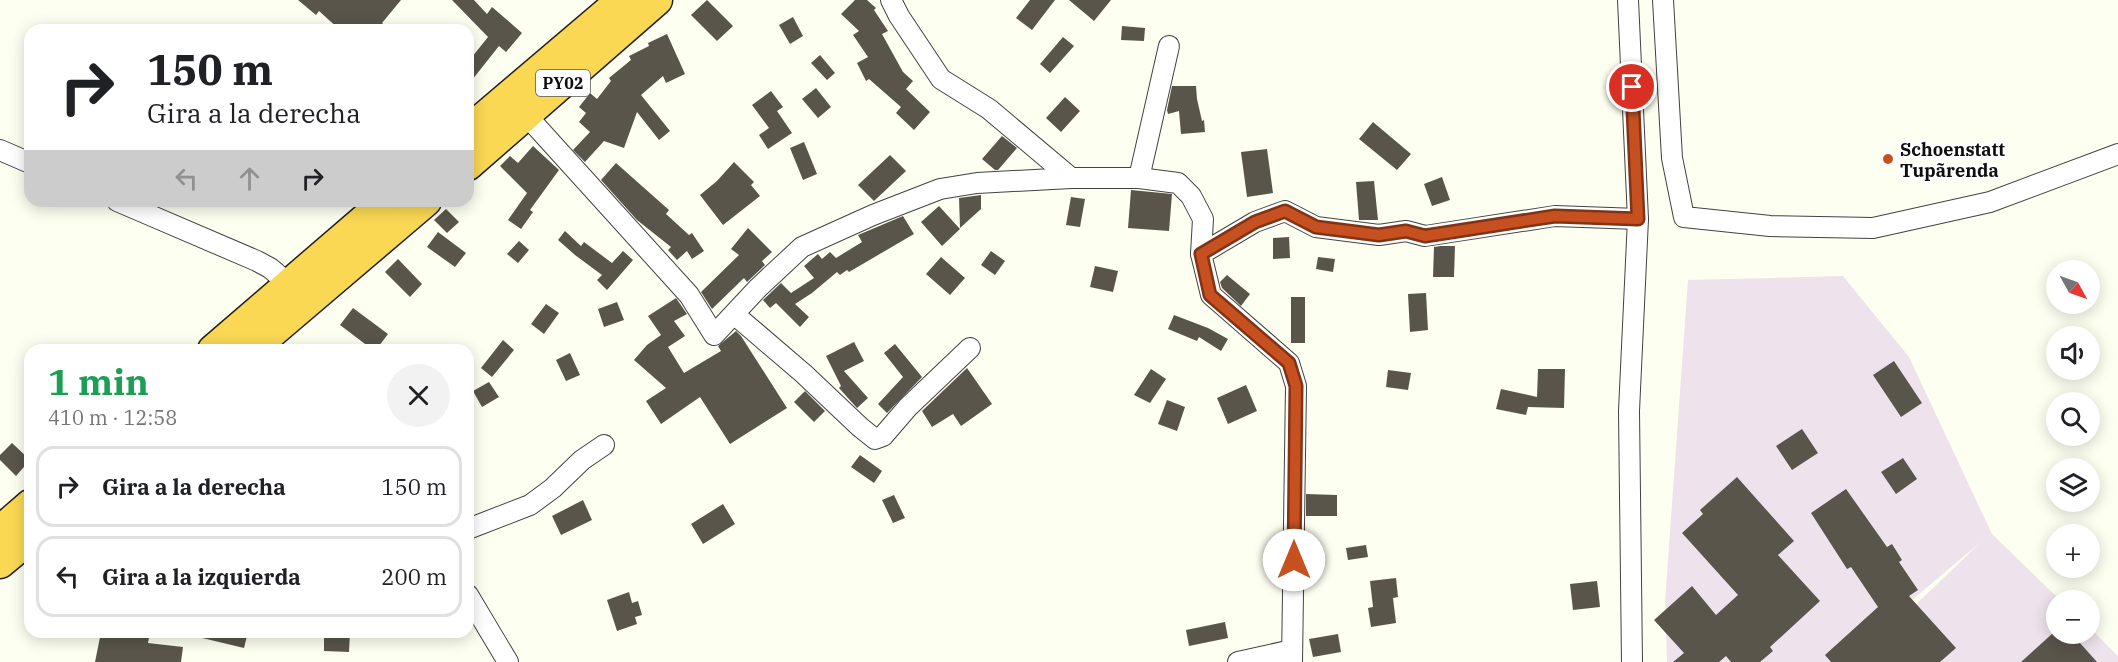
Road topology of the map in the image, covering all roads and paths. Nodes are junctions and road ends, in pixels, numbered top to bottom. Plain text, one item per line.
1 (622, 0) edge
2 (657, 0) edge
3 (891, 0) edge
4 (1628, 0) edge
5 (1663, 0) edge
6 (1169, 46) dead end
7 (526, 115) junction
8 (474, 126) edge
9 (0, 150) edge
10 (2118, 154) edge
11 (24, 160) edge
12 (474, 160) edge
13 (1071, 178) junction
14 (1139, 178) junction
15 (131, 207) edge
16 (380, 207) edge
17 (419, 207) edge
18 (1638, 219) junction
19 (1201, 254) junction
20 (289, 284) junction
21 (735, 315) junction
22 (220, 344) edge
23 (258, 344) edge
24 (970, 348) dead end
25 (604, 445) dead end
26 (24, 511) edge
27 (474, 527) edge
28 (0, 531) edge
29 (24, 543) edge
30 (0, 563) edge
31 (474, 605) edge
32 (1292, 656) edge
33 (508, 662) edge
34 (1238, 662) edge
35 (1632, 662) edge

1 - 8 highway, PY02
2 - 7 highway, PY02
3 - 13 street
4 - 18 street
5 - 10 street
6 - 14 street
7 - 12 highway, PY02
7 - 21 street
9 - 11 street
13 - 14 street
13 - 21 street
14 - 19 street
15 - 20 street
16 - 20 highway
17 - 23 highway
18 - 19 street
18 - 35 street
19 - 32 street
20 - 22 highway
21 - 24 street
25 - 27 street
26 - 28 highway
29 - 30 highway
31 - 33 street
32 - 34 street

